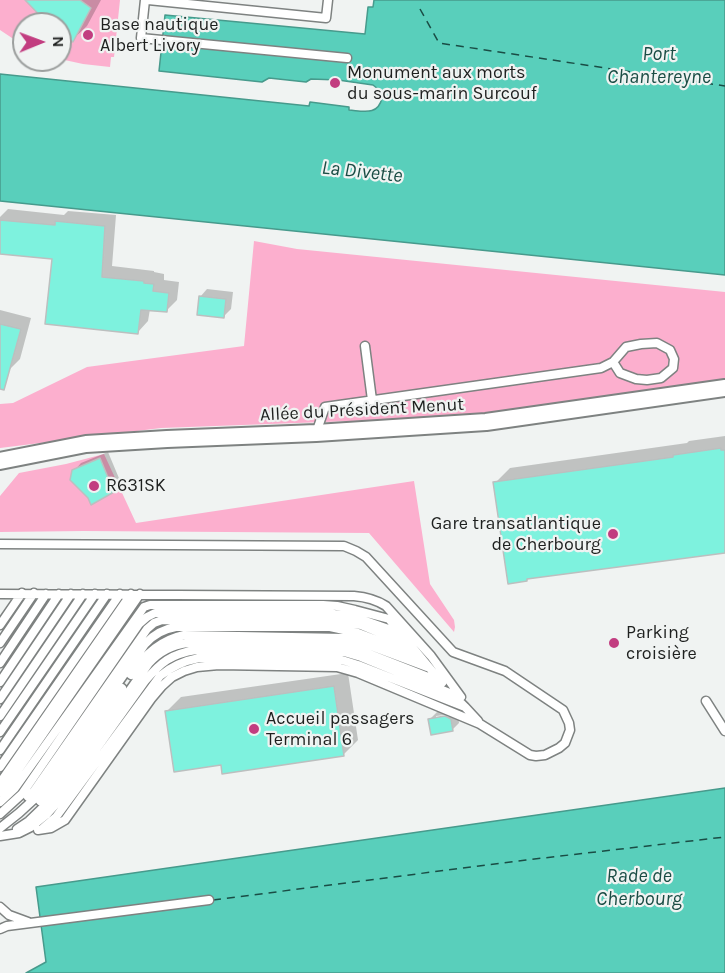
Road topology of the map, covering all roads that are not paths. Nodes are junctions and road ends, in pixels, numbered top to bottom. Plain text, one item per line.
1 (147, 0) edge
2 (328, 0) edge
3 (347, 58) dead end
4 (365, 346) dead end
5 (613, 363) junction
6 (725, 388) edge
7 (372, 400) junction
8 (316, 433) junction
9 (0, 461) edge
10 (0, 544) edge
11 (22, 593) junction
12 (34, 593) junction
13 (0, 594) edge
14 (46, 594) junction
15 (58, 594) junction
16 (71, 594) junction
17 (83, 594) junction
18 (96, 594) junction
19 (107, 594) junction
20 (120, 594) junction
21 (136, 594) junction
22 (0, 625) edge
23 (0, 643) edge
24 (410, 645) junction
25 (420, 657) junction
26 (0, 663) edge
27 (429, 667) junction
28 (0, 682) edge
29 (442, 683) junction
30 (452, 694) junction
31 (0, 699) edge
32 (706, 701) dead end
33 (465, 707) junction
34 (0, 716) edge
35 (480, 724) junction
36 (725, 731) edge
37 (0, 732) edge
38 (0, 750) edge
39 (0, 767) edge
40 (9, 788) edge
41 (56, 796) junction
42 (0, 802) edge
43 (0, 814) edge
44 (1, 826) edge
45 (19, 833) junction
46 (0, 836) edge
47 (209, 900) dead end
48 (0, 907) edge
49 (36, 923) junction
50 (4, 928) edge
51 (0, 936) edge

1 - 2 lane
1 - 3 lane
4 - 7 lane
5 - 5 lane
5 - 7 lane
6 - 8 street, Allée du Président Menut
7 - 8 lane
8 - 9 street, Allée du Président Menut
10 - 35 lane
11 - 12 lane
11 - 13 lane
11 - 22 lane
12 - 14 lane
12 - 23 lane
14 - 15 lane
14 - 26 lane
15 - 16 lane
15 - 28 lane
16 - 17 lane
16 - 31 lane
17 - 18 lane
17 - 34 lane
18 - 19 lane
18 - 37 lane
19 - 20 lane
19 - 38 lane
20 - 21 lane
20 - 39 lane
21 - 35 lane
21 - 40 lane
24 - 25 lane
24 - 40 lane
24 - 41 lane
25 - 27 lane
25 - 41 lane
27 - 29 lane
27 - 41 lane
29 - 30 lane
29 - 41 lane
30 - 33 lane
30 - 41 lane
32 - 36 lane
33 - 35 lane
33 - 41 lane
35 - 41 lane
40 - 42 lane
40 - 43 lane
41 - 44 lane
41 - 44 lane
41 - 45 lane
41 - 45 lane
41 - 46 lane
45 - 46 lane
47 - 49 lane
48 - 49 lane
49 - 50 lane
50 - 51 lane

